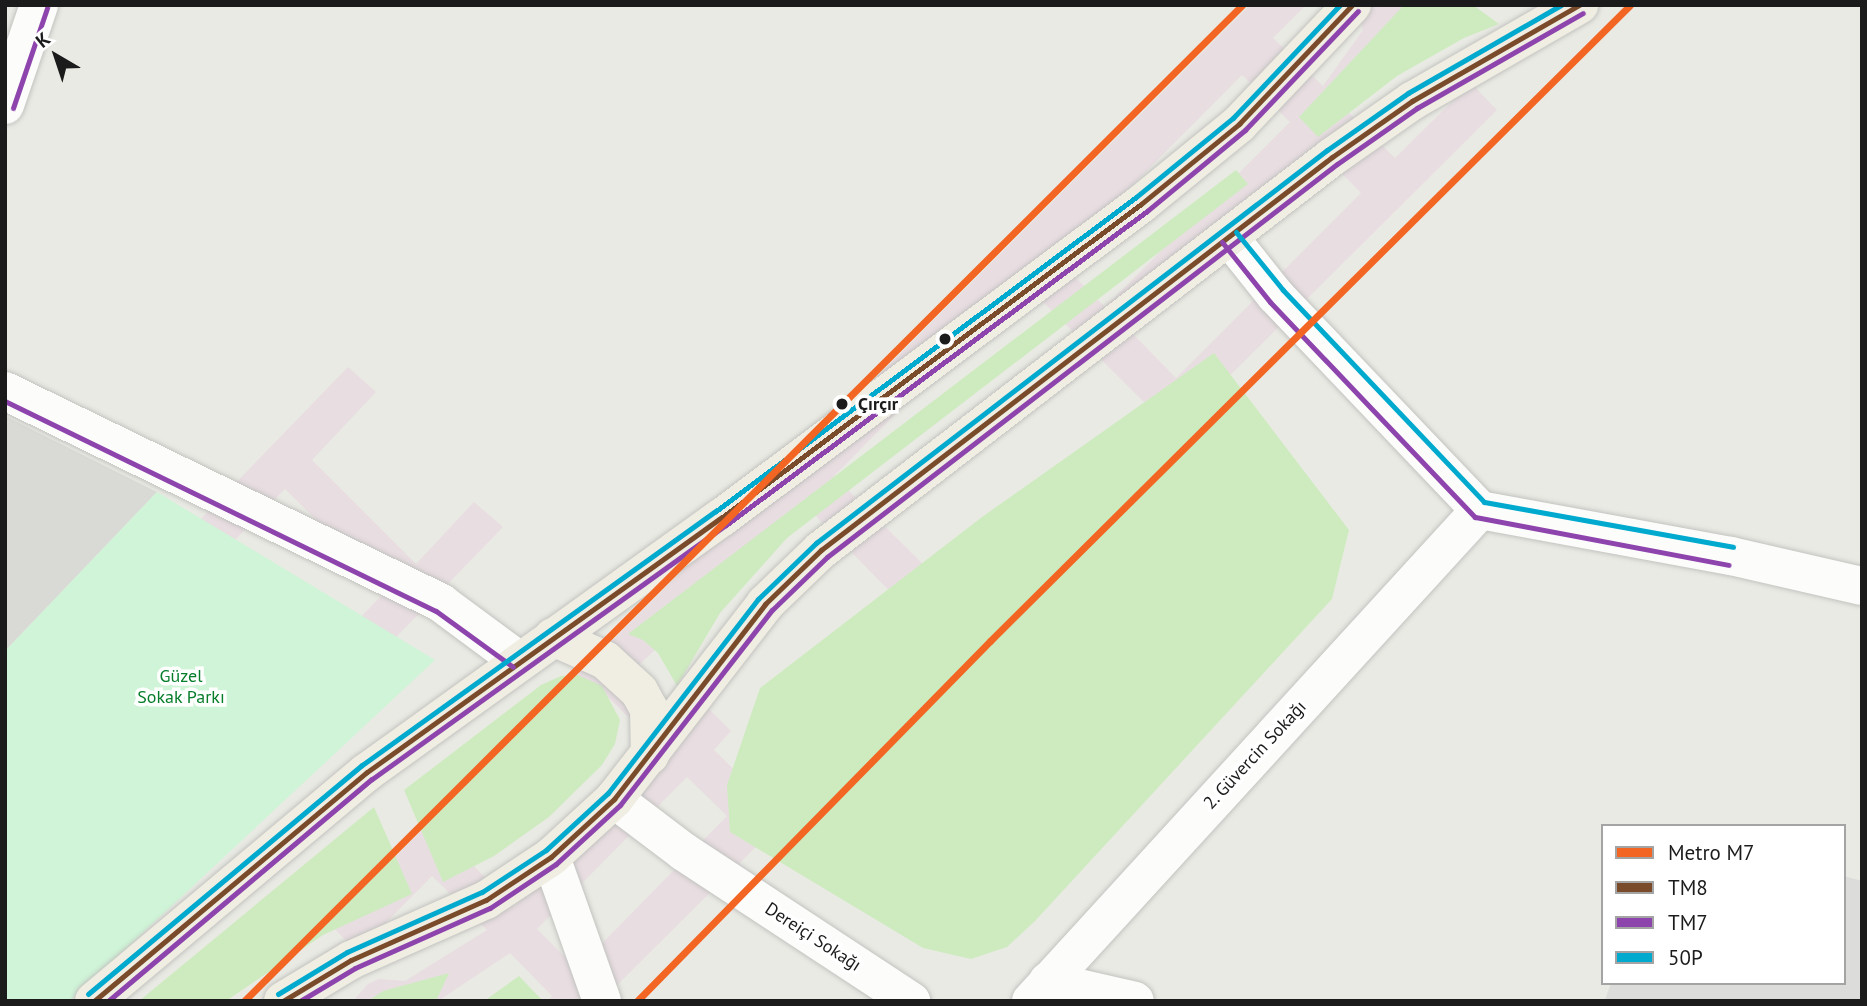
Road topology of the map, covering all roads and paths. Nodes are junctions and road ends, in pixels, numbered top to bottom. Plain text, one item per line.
1 (39, 5) edge
2 (1352, 5) edge
3 (1579, 5) edge
4 (5, 104) edge
5 (1229, 237) junction
6 (5, 391) edge
7 (1480, 510) junction
8 (1862, 586) edge
9 (553, 637) junction
10 (518, 660) junction
11 (650, 755) junction
12 (614, 799) junction
13 (551, 857) junction
14 (1039, 991) edge
15 (94, 1001) edge
16 (283, 1001) edge
17 (603, 1001) edge
18 (911, 1001) edge
19 (1135, 1001) edge

1 - 4 street
2 - 9 main road
3 - 5 main road
5 - 7 street
5 - 11 main road
6 - 10 street
7 - 8 street
7 - 14 street, 2. Güvercin Sokağı
9 - 10 main road
9 - 11 main road
10 - 15 main road
11 - 12 main road
12 - 13 main road
12 - 18 street, Dereiçi Sokağı
13 - 16 main road
13 - 17 street
14 - 19 street

